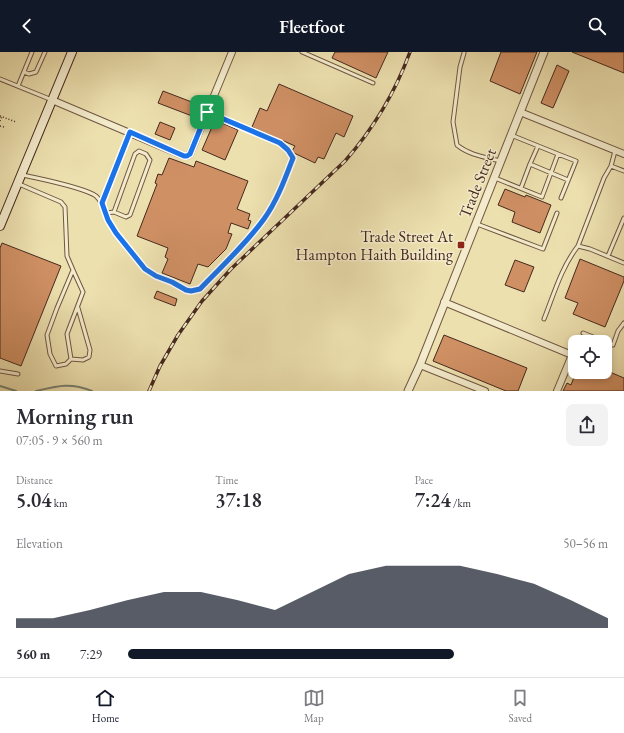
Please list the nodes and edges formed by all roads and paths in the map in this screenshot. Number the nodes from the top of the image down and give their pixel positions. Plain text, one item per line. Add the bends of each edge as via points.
1 (32, 52) edge
2 (45, 52) edge
3 (72, 52) edge
4 (232, 52) edge
5 (302, 52) edge
6 (544, 52) edge
7 (464, 53) dead end
8 (24, 72) junction
9 (0, 78) edge
10 (373, 83) dead end
11 (18, 86) junction
12 (52, 100) junction
13 (207, 112) junction
14 (520, 112) junction
15 (1, 116) edge
16 (0, 120) edge
17 (16, 122) dead end
18 (0, 126) edge
19 (4, 128) dead end
20 (130, 132) junction
21 (511, 135) junction
22 (538, 146) junction
23 (615, 150) junction
24 (558, 154) junction
25 (624, 154) edge
26 (500, 161) junction
27 (530, 164) junction
28 (611, 166) junction
29 (624, 171) edge
30 (551, 173) junction
31 (21, 174) junction
32 (494, 177) junction
33 (568, 180) junction
34 (17, 183) junction
35 (521, 188) junction
36 (561, 198) dead end
37 (102, 203) junction
38 (114, 212) junction
39 (106, 213) junction
40 (557, 213) dead end
41 (624, 218) edge
42 (475, 223) junction
43 (0, 226) edge
44 (578, 246) junction
45 (608, 256) junction
46 (624, 263) edge
47 (73, 270) junction
48 (444, 302) junction
49 (78, 308) junction
50 (544, 319) dead end
51 (624, 323) edge
52 (583, 334) dead end
53 (71, 359) junction
54 (420, 365) junction
55 (0, 371) edge
56 (18, 374) dead end
57 (408, 391) edge
58 (485, 391) edge
59 (557, 391) edge

1 - 8 lane
2 - 8 lane via 36,72
3 - 12 main road
4 - 13 street
5 - 10 lane
6 - 14 street, Trade Street
7 - 26 lane via 453,122 457,145 470,153
8 - 11 lane
9 - 11 lane
11 - 12 lane
12 - 20 street
12 - 31 main road
13 - 20 street via 187,156
13 - 39 lane via 280,143 293,158 265,218 200,289 186,290 145,269 116,233
14 - 21 street, Trade Street
14 - 23 street
15 - 16 path
15 - 17 path
18 - 19 path
20 - 37 lane
21 - 22 lane
21 - 26 street, Trade Street
22 - 24 lane
22 - 27 lane
23 - 25 street
23 - 28 lane
24 - 30 lane
24 - 33 lane via 576,161
26 - 32 street, Trade Street
27 - 30 lane
27 - 35 lane
28 - 29 lane
28 - 44 lane
30 - 33 lane
30 - 35 lane via 542,196
31 - 34 main road
31 - 37 lane via 89,192
32 - 35 lane
32 - 42 street, Trade Street
33 - 36 lane
34 - 43 main road
34 - 47 lane via 65,207 66,256
37 - 39 lane
38 - 38 lane via 126,217 130,215 150,160 146,154 139,151 135,154
38 - 39 lane
40 - 42 lane via 543,249
41 - 45 lane
42 - 48 street, Trade Street
44 - 45 lane
44 - 50 lane via 558,280
45 - 46 lane
47 - 49 lane via 83,292
47 - 53 lane via 47,335 50,354 56,366 66,364
48 - 54 street, Trade Street
48 - 59 street via 572,355
49 - 53 lane via 67,334
49 - 53 lane via 90,350 88,357 83,360
51 - 52 lane via 613,345
54 - 57 street, Trade Street
54 - 58 street
55 - 56 lane

